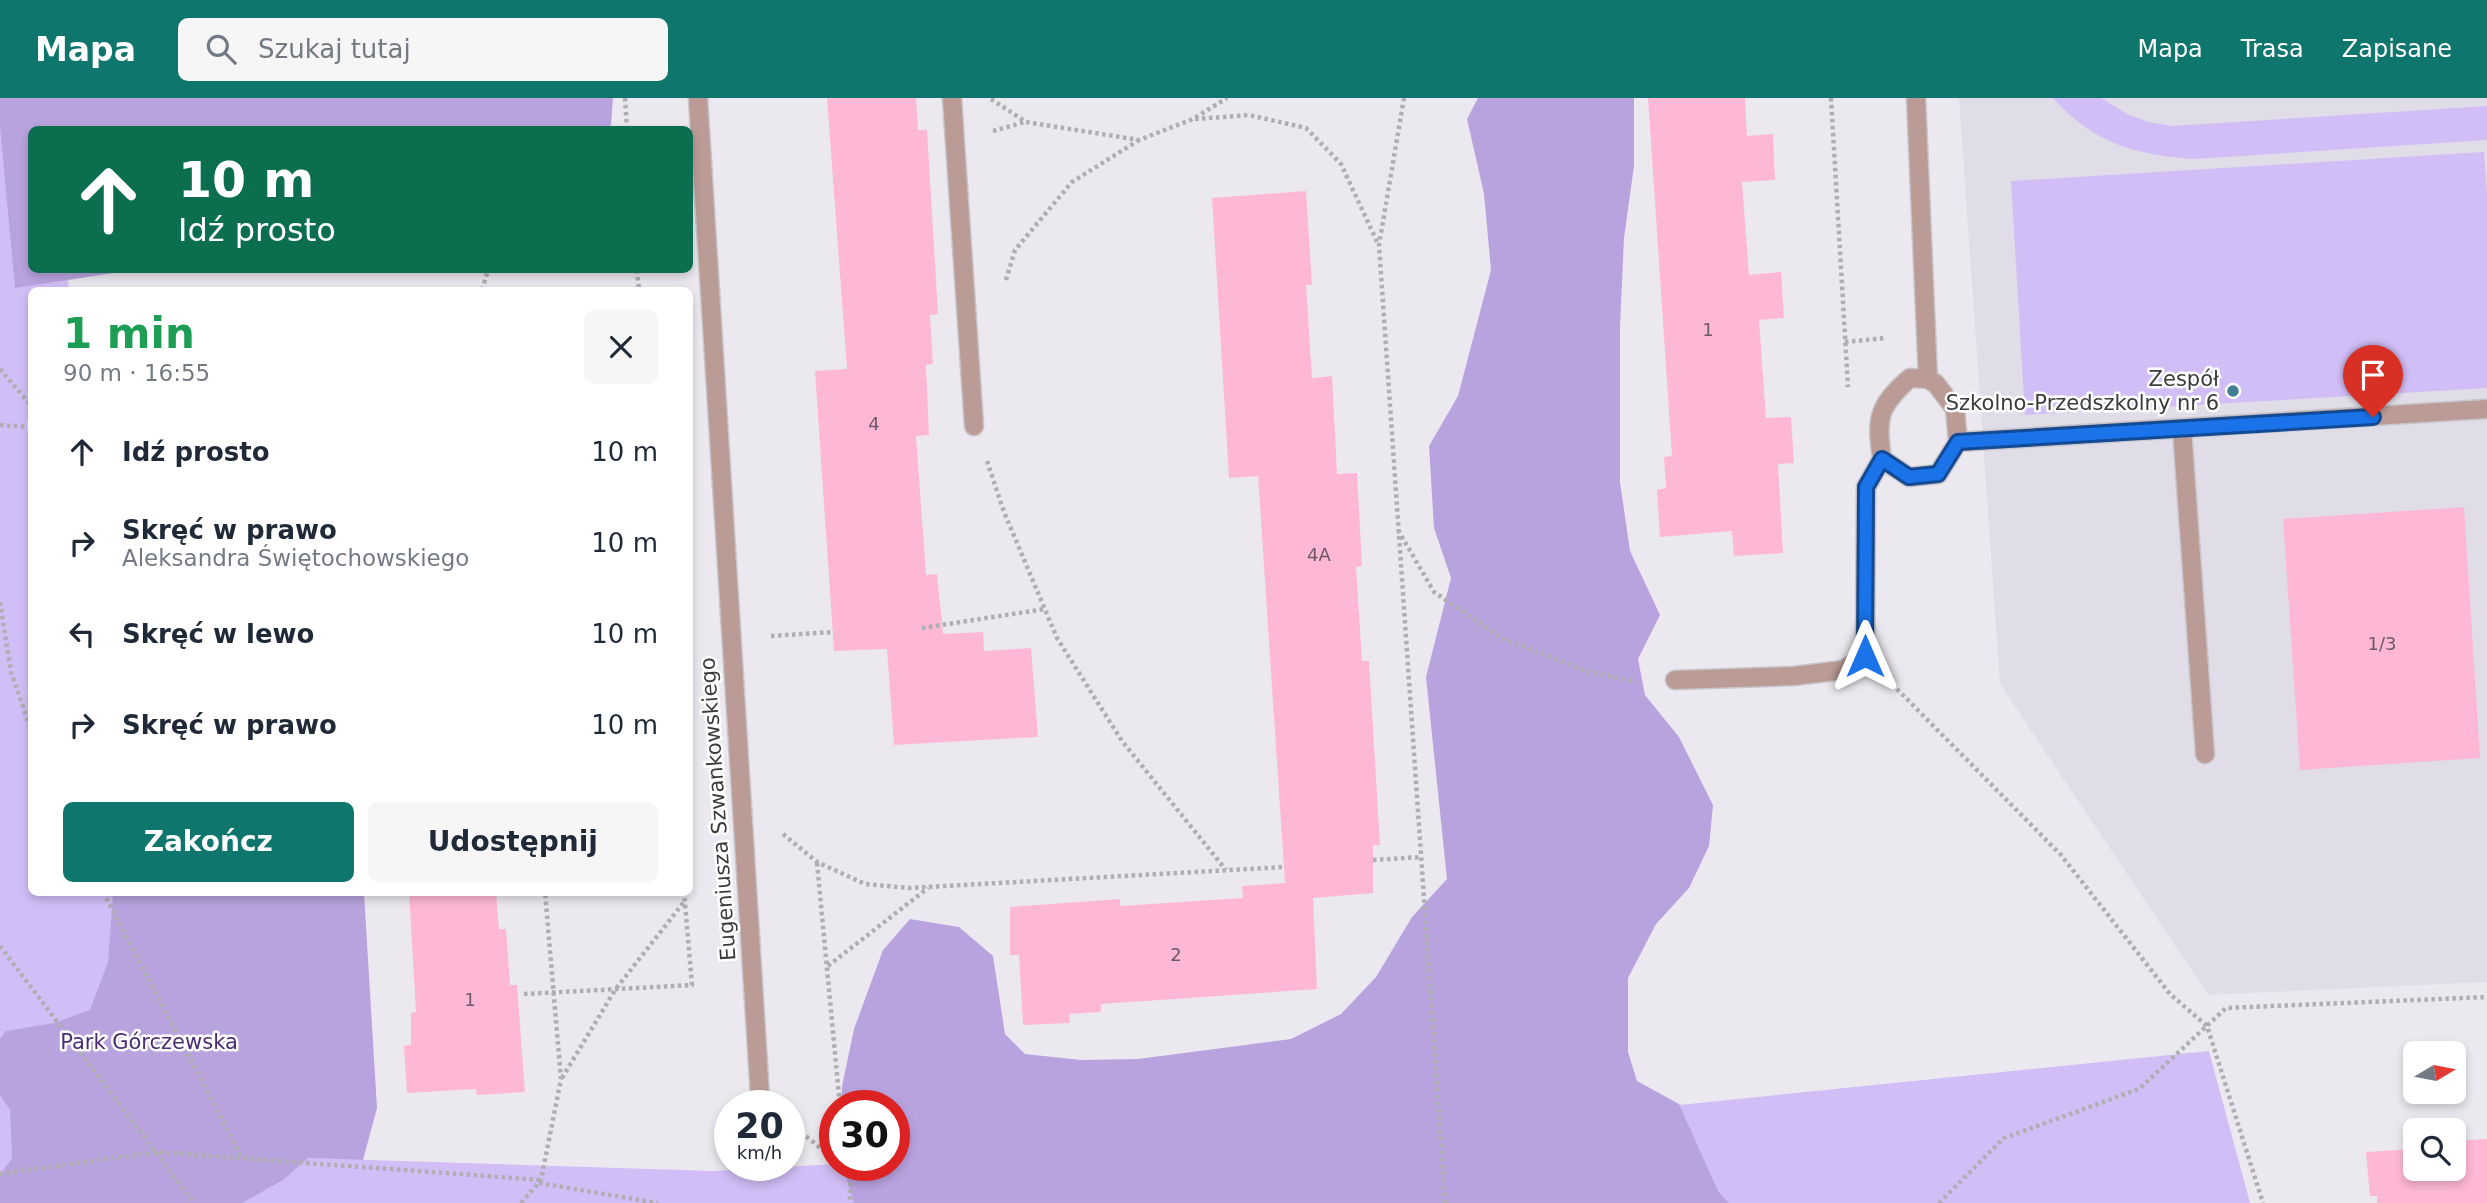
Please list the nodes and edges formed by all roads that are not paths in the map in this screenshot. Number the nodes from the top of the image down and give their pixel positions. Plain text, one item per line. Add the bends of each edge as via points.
1 (698, 98) edge
2 (951, 98) edge
3 (1916, 98) edge
4 (1932, 381) junction
5 (2487, 409) edge
6 (974, 426) road end
7 (2182, 429) junction
8 (1958, 442) junction
9 (1882, 459) junction
10 (1675, 680) road end
11 (2205, 754) dead end
12 (760, 1090) edge

1 - 12 street, Eugeniusza Szwankowskiego
2 - 6 street
3 - 4 street
4 - 8 street via 1955,409
4 - 9 street via 1910,378 1889,397 1877,427
5 - 7 street
7 - 8 street
7 - 11 street
8 - 9 street via 1938,474 1909,477
9 - 10 street via 1866,487 1865,656 1843,670

